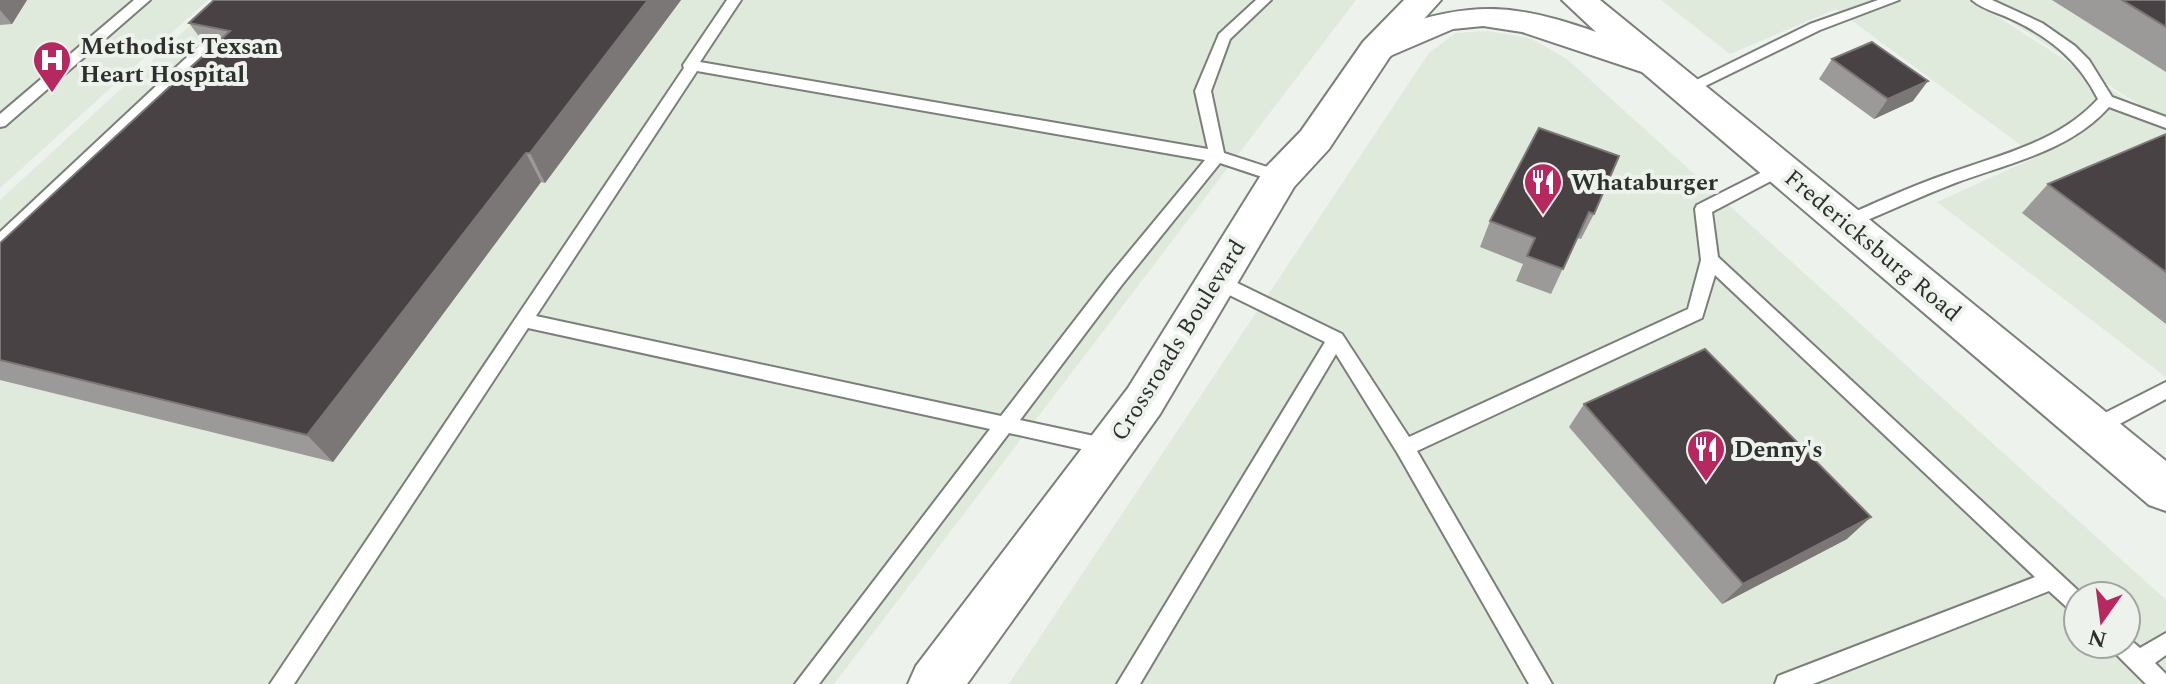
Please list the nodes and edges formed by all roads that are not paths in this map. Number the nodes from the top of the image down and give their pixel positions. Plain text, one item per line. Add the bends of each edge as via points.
1 (143, 0) edge
2 (256, 0) edge
3 (734, 0) edge
4 (1264, 0) edge
5 (1424, 0) edge
6 (1579, 0) edge
7 (1892, 0) edge
8 (1979, 0) edge
9 (1376, 50) junction
10 (694, 65) junction
11 (1674, 79) junction
12 (2106, 100) junction
13 (0, 122) edge
14 (2166, 123) edge
15 (1217, 156) junction
16 (1782, 168) junction
17 (1280, 177) junction
18 (1847, 222) junction
19 (0, 242) edge
20 (1710, 260) junction
21 (1217, 281) junction
22 (524, 320) junction
23 (1336, 339) junction
24 (2166, 390) edge
25 (1006, 423) junction
26 (2093, 429) junction
27 (1110, 448) junction
28 (1405, 448) junction
29 (2166, 490) edge
30 (2052, 580) junction
31 (2062, 589) edge
32 (2166, 643) edge
33 (2139, 661) joint
34 (281, 684) edge
35 (806, 684) edge
36 (935, 684) edge
37 (1128, 684) edge
38 (1541, 684) edge
39 (1786, 684) edge
40 (2161, 684) edge

1 - 13 lane
2 - 19 lane
3 - 10 lane
4 - 15 lane via 1224,37 1203,91
5 - 9 main road, Crossroads Boulevard
6 - 11 main road, Fredericksburg Road
7 - 11 lane
8 - 12 lane via 2054,36 2083,58
9 - 11 main road via 1458,16 1476,14 1527,24
9 - 17 main road, Crossroads Boulevard via 1315,140
10 - 15 lane
10 - 22 lane
11 - 16 main road, Fredericksburg Road
12 - 14 lane
12 - 18 lane via 2096,115 2044,144
15 - 17 lane
15 - 25 lane
16 - 18 main road, Fredericksburg Road
16 - 20 lane via 1703,209
17 - 21 main road, Crossroads Boulevard
18 - 26 main road, Fredericksburg Road
20 - 28 lane via 1696,313
20 - 30 lane
21 - 23 lane
21 - 27 main road, Crossroads Boulevard
22 - 25 lane
22 - 34 lane
23 - 28 lane
23 - 37 lane
24 - 26 lane
25 - 27 lane
25 - 35 lane
26 - 29 main road, Fredericksburg Road
27 - 36 main road, Crossroads Boulevard
28 - 38 lane
30 - 31 lane
30 - 39 lane
32 - 33 lane
33 - 40 lane

